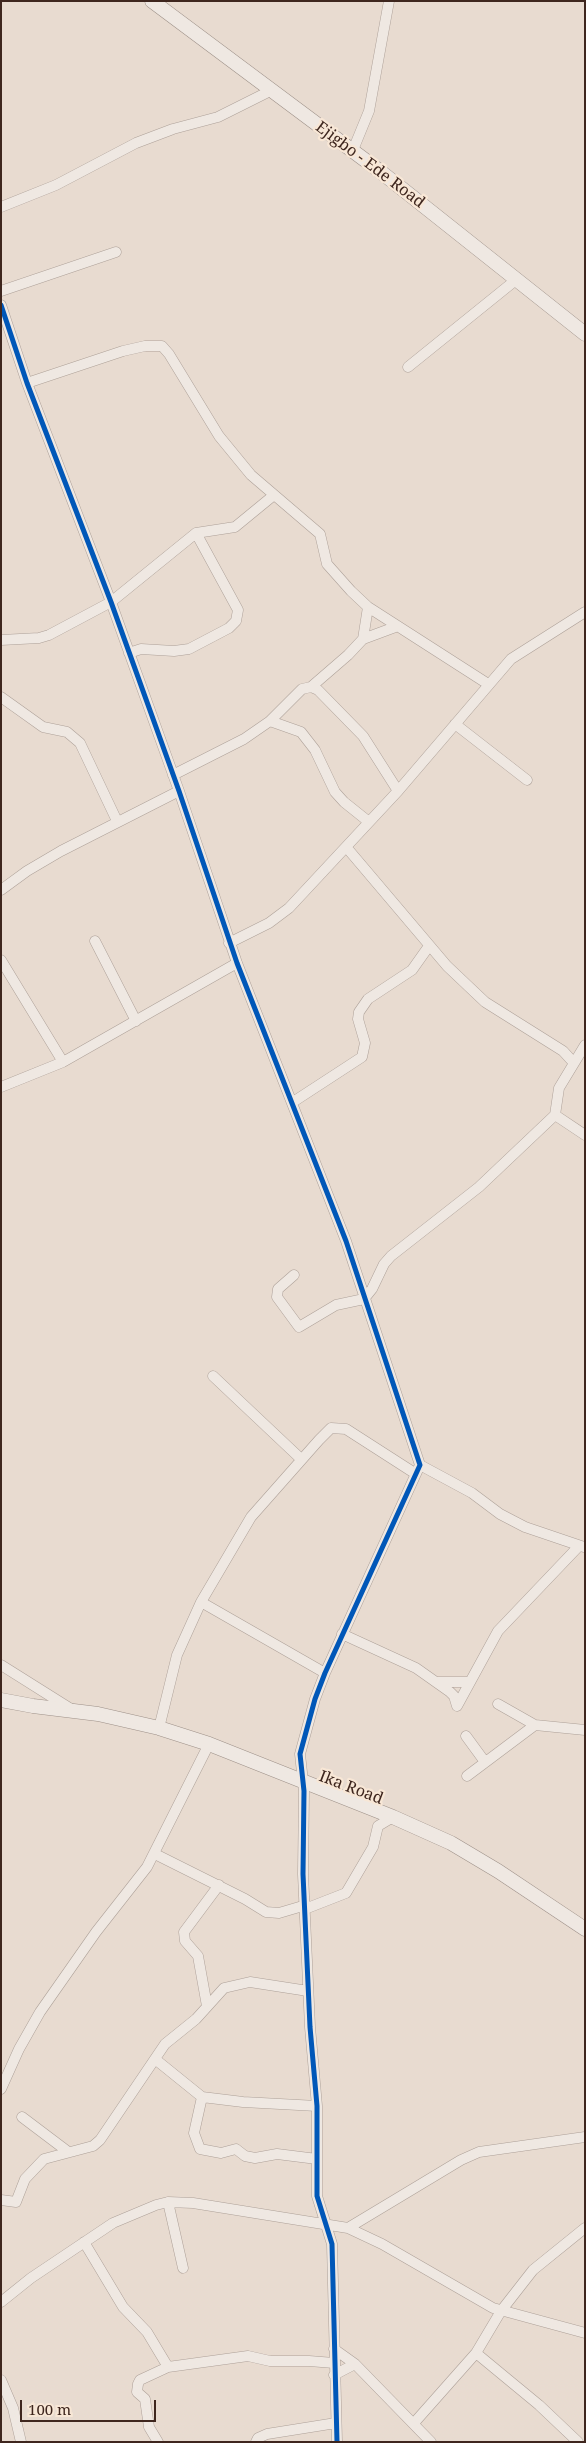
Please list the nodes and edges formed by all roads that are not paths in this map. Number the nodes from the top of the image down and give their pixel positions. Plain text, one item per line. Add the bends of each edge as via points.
1 (152, 1) edge
2 (389, 1) edge
3 (272, 90) junction
4 (353, 150) junction
5 (1, 207) edge
6 (116, 252) dead end
7 (517, 279) junction
8 (1, 291) edge
9 (1, 305) edge
10 (8, 323) junction
11 (1, 331) edge
12 (585, 334) edge
13 (408, 367) dead end
14 (26, 384) junction
15 (274, 495) junction
16 (196, 533) junction
17 (111, 602) junction
18 (368, 607) junction
19 (585, 612) edge
20 (398, 626) junction
21 (363, 639) junction
22 (1, 640) edge
23 (129, 653) junction
24 (488, 684) junction
25 (311, 687) junction
26 (1, 696) edge
27 (270, 720) junction
28 (455, 724) junction
29 (172, 775) junction
30 (527, 780) dead end
31 (179, 790) junction
32 (398, 791) junction
33 (117, 821) junction
34 (370, 822) junction
35 (347, 848) junction
36 (1, 890) edge
37 (95, 942) dead end
38 (229, 943) junction
39 (429, 946) junction
40 (1, 960) edge
41 (237, 963) junction
42 (136, 1021) junction
43 (585, 1045) edge
44 (63, 1062) junction
45 (574, 1063) junction
46 (1, 1087) edge
47 (293, 1102) junction
48 (556, 1115) junction
49 (585, 1135) edge
50 (294, 1275) dead end
51 (364, 1299) junction
52 (213, 1376) dead end
53 (301, 1459) junction
54 (418, 1470) junction
55 (582, 1547) edge
56 (201, 1602) junction
57 (342, 1634) junction
58 (1, 1665) edge
59 (325, 1672) junction
60 (436, 1682) junction
61 (470, 1682) junction
62 (1, 1700) edge
63 (498, 1704) dead end
64 (76, 1712) junction
65 (535, 1725) junction
66 (159, 1728) junction
67 (585, 1730) edge
68 (466, 1736) dead end
69 (209, 1744) junction
70 (485, 1762) junction
71 (467, 1776) dead end
72 (302, 1782) junction
73 (393, 1817) junction
74 (155, 1854) junction
75 (219, 1886) junction
76 (306, 1907) junction
77 (585, 1929) edge
78 (308, 1991) junction
79 (207, 2006) junction
80 (155, 2059) junction
81 (1, 2089) edge
82 (202, 2097) junction
83 (317, 2106) junction
84 (22, 2117) dead end
85 (585, 2137) edge
86 (68, 2152) junction
87 (316, 2158) junction
88 (1, 2200) edge
89 (168, 2202) junction
90 (326, 2225) junction
91 (348, 2228) junction
92 (585, 2228) edge
93 (84, 2242) junction
94 (183, 2268) dead end
95 (1, 2302) edge
96 (501, 2312) junction
97 (585, 2333) edge
98 (334, 2349) junction
99 (476, 2353) junction
100 (334, 2363) junction
101 (355, 2364) junction
102 (168, 2367) junction
103 (334, 2375) junction
104 (1, 2380) edge
105 (336, 2423) junction
106 (414, 2424) junction
107 (20, 2442) edge
108 (158, 2442) edge
109 (256, 2442) edge
110 (338, 2442) edge
111 (432, 2442) edge
112 (578, 2442) edge

1 - 3 street, Ejigbo - Ede Road
2 - 4 street via 369,111
3 - 4 street, Ejigbo - Ede Road
3 - 5 street via 218,117 136,143 56,185
4 - 7 street, Ejigbo - Ede Road
6 - 8 street
7 - 12 street, Ejigbo - Ede Road
7 - 13 street
9 - 10 street
10 - 11 street
10 - 14 street
14 - 15 street via 123,351 162,346 219,436 251,475
14 - 17 street
15 - 16 street via 241,524
15 - 18 street via 320,534 327,564
16 - 17 street
16 - 23 street via 238,610 236,621 189,649 149,649
17 - 22 street via 49,635
17 - 23 street
18 - 20 street
18 - 21 street
19 - 24 street via 511,659
20 - 21 street
20 - 24 street
21 - 25 street
23 - 29 street
24 - 28 street
25 - 27 street via 302,689
25 - 32 street via 318,690 363,736
26 - 33 street via 43,727 67,732 80,743
27 - 29 street via 244,739
27 - 34 street via 301,732 315,750 335,792
28 - 30 street
28 - 32 street
29 - 31 street
31 - 33 street
31 - 38 street
32 - 34 street
33 - 36 street via 43,861
34 - 35 street
35 - 38 street via 284,912
35 - 39 street
37 - 42 street
38 - 41 street
39 - 45 street via 484,1002 563,1051
39 - 47 street via 412,970 368,999 359,1012 364,1043 362,1057
40 - 44 street
41 - 42 street
41 - 47 street
42 - 44 street
43 - 45 street
44 - 46 street
45 - 48 street via 559,1088
47 - 51 street via 346,1241
48 - 49 street
48 - 51 street via 485,1181 391,1256
50 - 51 street via 278,1289 277,1297 299,1327 336,1306
51 - 54 street
52 - 53 street
53 - 54 street via 331,1428 338,1427
53 - 56 street via 252,1517
54 - 55 street via 472,1493 500,1514 525,1527
54 - 57 street
55 - 61 street via 498,1631
56 - 59 street
56 - 66 street via 177,1656
57 - 59 street
57 - 60 street via 416,1668
58 - 64 street
59 - 72 street via 314,1699 300,1754
60 - 61 street
60 - 61 street via 454,1696 457,1706
62 - 64 street, Ika Road
63 - 65 street
64 - 66 street, Ika Road
65 - 67 street
65 - 70 street
66 - 69 street, Ika Road
68 - 70 street
69 - 72 street, Ika Road
69 - 74 street
70 - 71 street
72 - 73 street, Ika Road
72 - 76 street
73 - 76 street via 378,1826 373,1847 346,1893
73 - 77 street, Ika Road via 466,1852
74 - 75 street
74 - 81 street via 40,2012
75 - 76 street via 272,1914
75 - 79 street via 184,1932 185,1941 198,1956
76 - 78 street
78 - 79 street via 265,1983 236,1984 224,1988
78 - 83 street
79 - 80 street via 190,2026 165,2044
80 - 82 street
80 - 86 street via 100,2140 93,2146
82 - 83 street
82 - 87 street via 194,2133 200,2149 221,2153 236,2149 255,2158 277,2154
83 - 87 street
84 - 86 street
85 - 91 street via 479,2152
86 - 88 street via 44,2159 35,2167 25,2179 16,2202
87 - 90 street via 317,2196
89 - 90 street via 193,2202
89 - 93 street via 113,2223
89 - 94 street
90 - 91 street
90 - 98 street via 332,2244
91 - 96 street
92 - 96 street via 533,2270
93 - 95 street
93 - 102 street via 123,2306 147,2332
96 - 97 street
96 - 99 street
98 - 100 street
98 - 101 street
99 - 106 street
99 - 112 street
100 - 102 street via 270,2361 248,2356
100 - 103 street
101 - 103 street
101 - 106 street
102 - 108 street via 138,2384 137,2392 145,2399 149,2427
103 - 105 street
104 - 107 street via 13,2408
105 - 109 street via 266,2434
105 - 110 street
106 - 111 street

